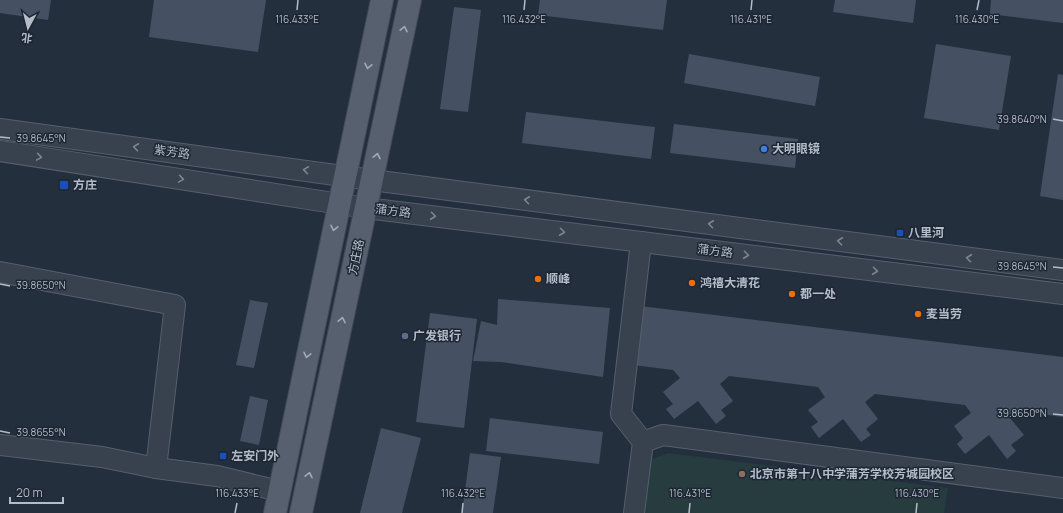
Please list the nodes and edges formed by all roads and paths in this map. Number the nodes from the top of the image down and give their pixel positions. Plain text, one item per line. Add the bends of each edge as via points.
1 (382, 0) edge
2 (410, 0) edge
3 (0, 129) edge
4 (0, 151) edge
5 (345, 176) junction
6 (372, 180) junction
7 (339, 204) junction
8 (366, 208) junction
9 (641, 242) junction
10 (1063, 270) edge
11 (0, 272) edge
12 (1063, 294) edge
13 (643, 442) junction
14 (0, 445) edge
15 (156, 468) junction
16 (1063, 488) edge
17 (279, 491) junction
18 (275, 513) edge
19 (301, 513) edge
20 (634, 513) edge

1 -> 5 main road
6 -> 2 main road, 方庄路
5 -> 3 street, 紫芳路
4 -> 7 street, 紫芳路
5 - 6 street, 紫芳路
5 - 7 main road
6 - 8 main road, 方庄路
10 -> 6 street
7 - 8 street, 紫芳路
7 -> 17 main road
8 -> 9 street, 蒲方路
19 -> 8 main road, 方庄路
9 -> 12 street, 蒲方路
9 - 13 street via 621,414
11 - 15 street via 175,305
13 - 16 street via 663,435
13 - 20 street
14 - 15 street via 102,457
15 - 17 street via 217,476
17 - 18 main road

